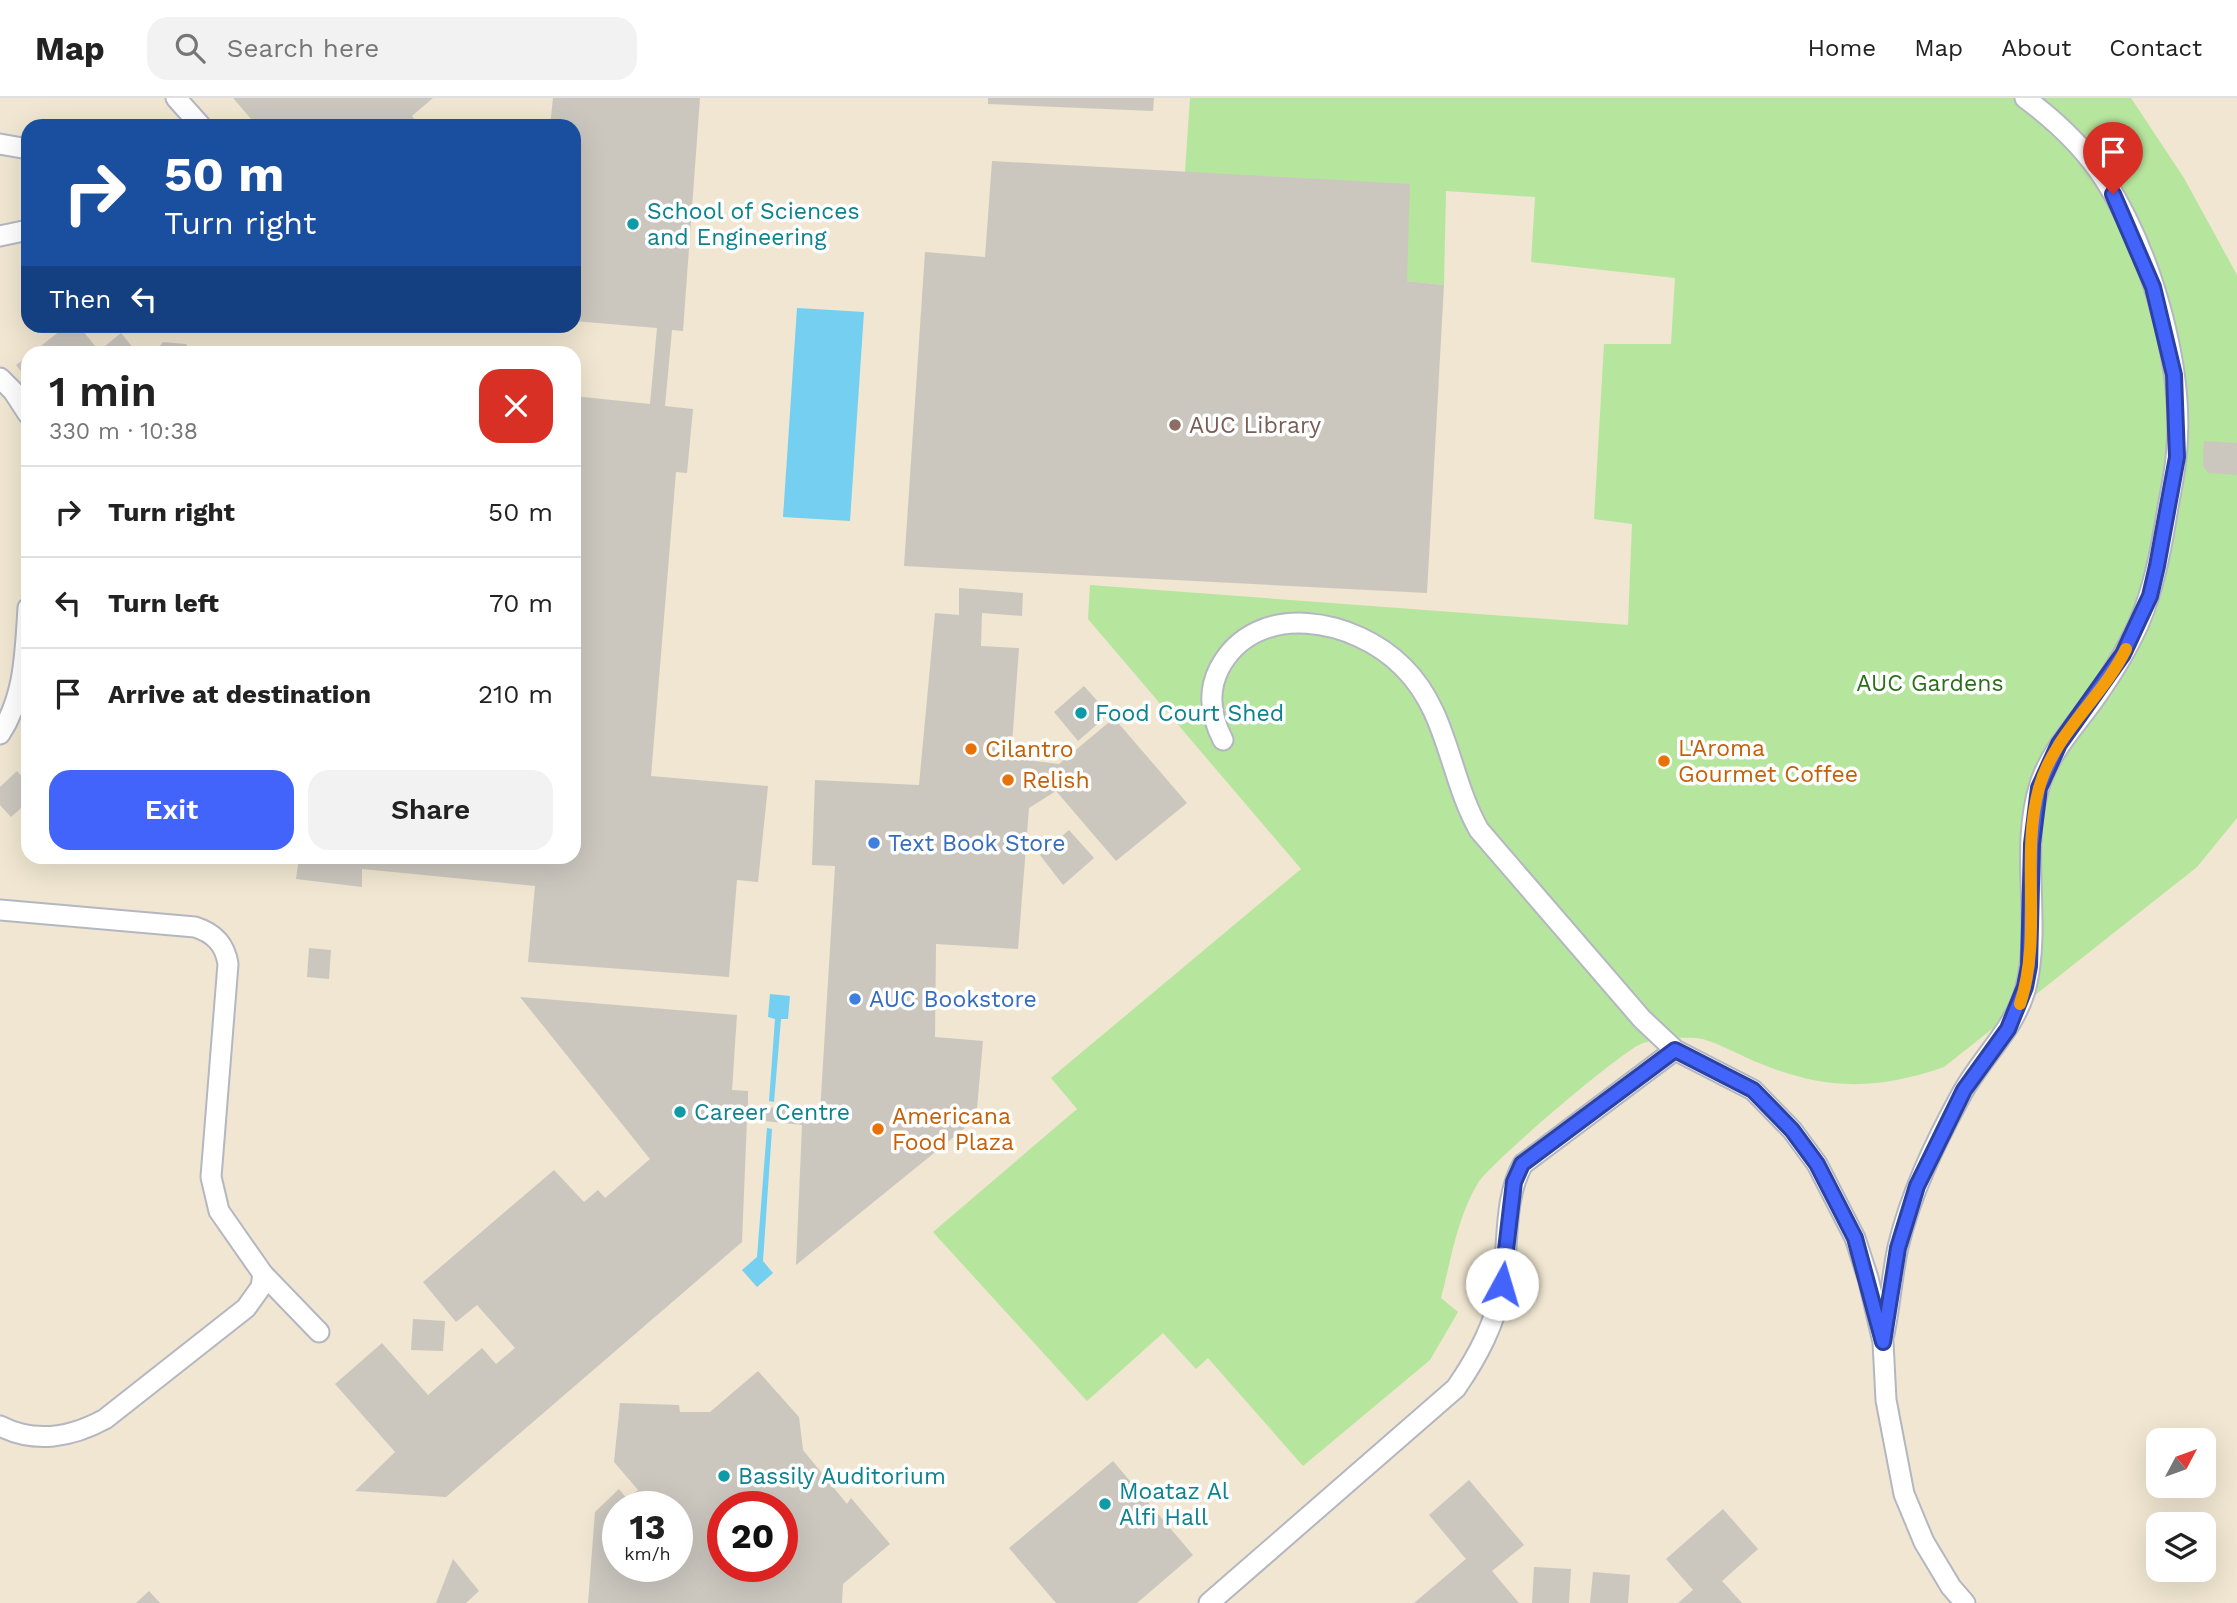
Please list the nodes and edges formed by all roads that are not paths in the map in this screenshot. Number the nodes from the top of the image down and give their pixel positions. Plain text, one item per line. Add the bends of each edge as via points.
1 (176, 98) edge
2 (2025, 98) edge
3 (195, 119) edge
4 (0, 144) edge
5 (21, 148) edge
6 (21, 232) edge
7 (0, 236) edge
8 (0, 378) edge
9 (21, 403) edge
10 (21, 676) edge
11 (0, 734) edge
12 (1223, 740) dead end
13 (0, 910) edge
14 (1675, 1050) junction
15 (263, 1274) junction
16 (319, 1332) dead end
17 (1883, 1342) junction
18 (0, 1426) edge
19 (1209, 1603) edge
20 (1965, 1603) edge

1 - 3 lane
2 - 17 lane via 2082,149 2122,210 2165,330 2174,375 2177,457 2157,566 2138,625 2106,683 2059,744 2039,788 2025,987 2008,1029 1964,1090 1917,1186 1898,1248
4 - 5 lane
6 - 7 lane
8 - 9 lane
10 - 11 lane via 19,695
12 - 14 lane via 1212,712 1214,678 1236,646 1252,634 1280,624 1318,625 1346,630 1386,652 1417,682 1428,700 1466,807 1479,830 1628,1004
13 - 15 lane via 195,927 221,943 228,964 212,1185 219,1211
14 - 17 lane via 1753,1090 1817,1164 1855,1238
14 - 19 lane via 1522,1164 1514,1182 1496,1312 1456,1388
15 - 16 lane
15 - 18 lane via 261,1287 246,1308 105,1419 60,1436 35,1437
17 - 20 lane via 1886,1400 1904,1494 1924,1542

